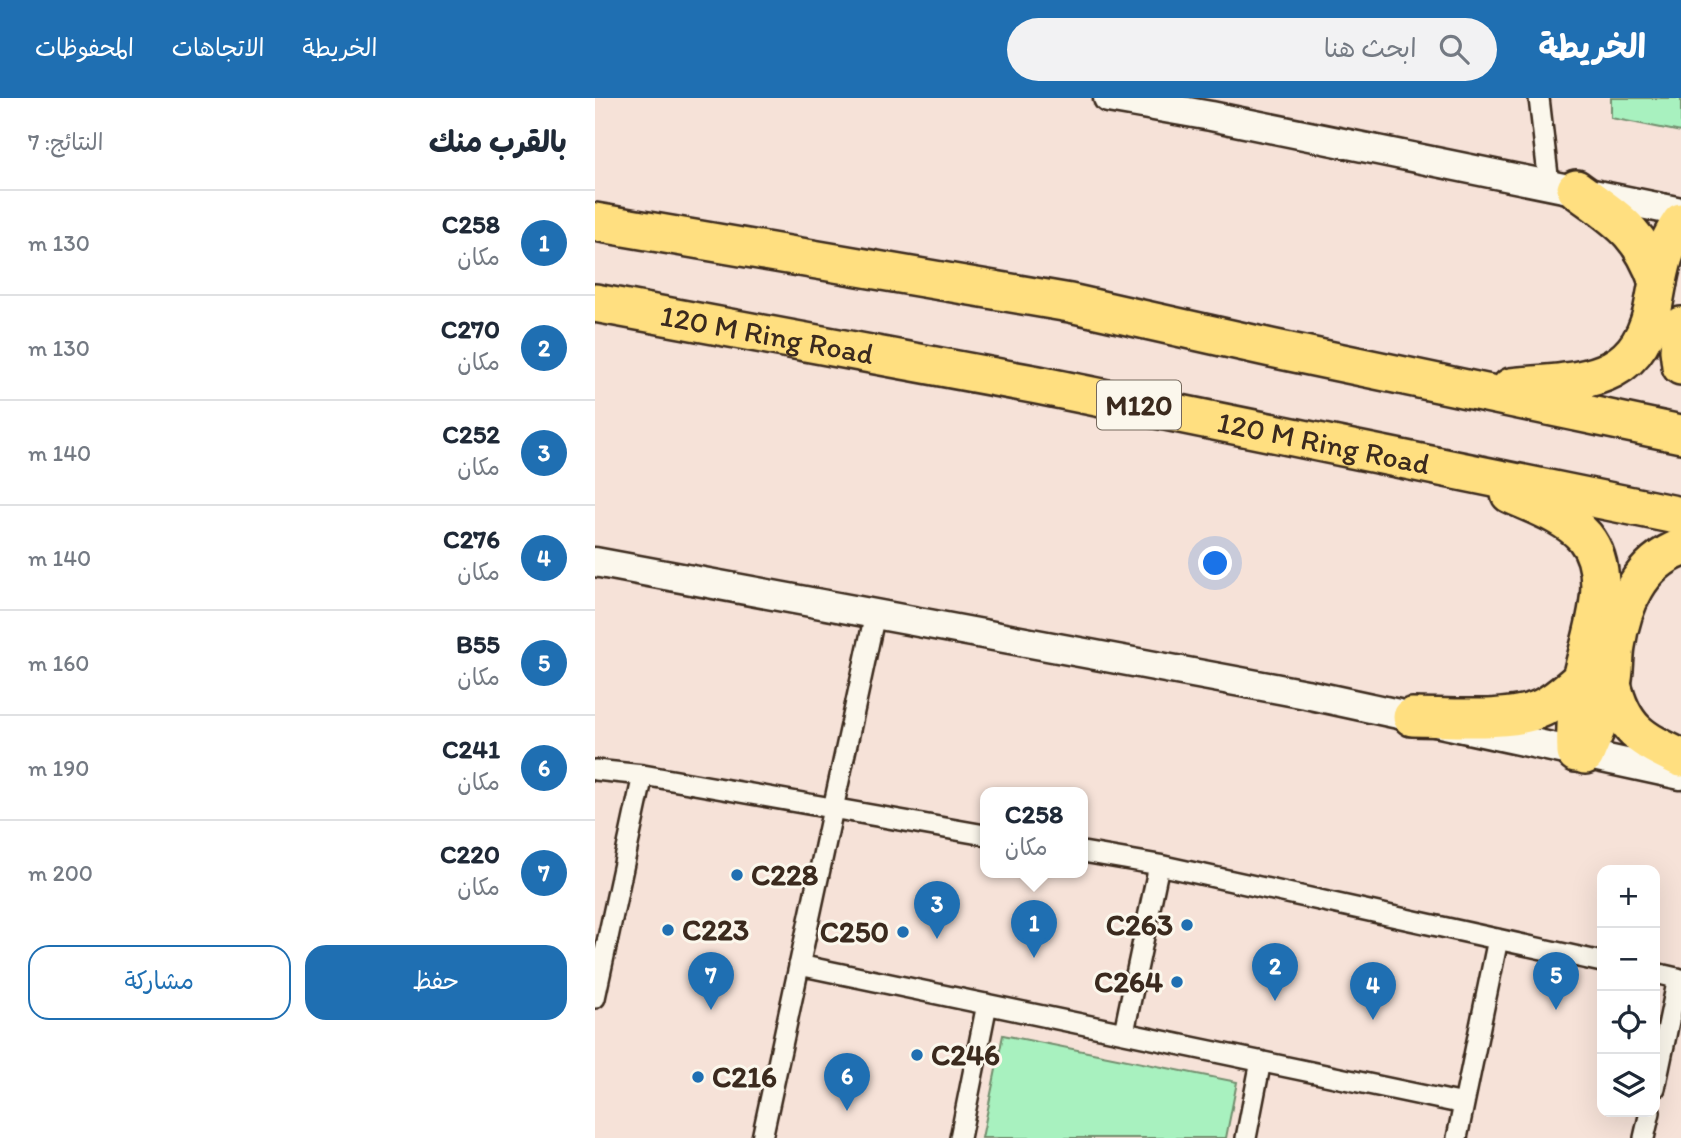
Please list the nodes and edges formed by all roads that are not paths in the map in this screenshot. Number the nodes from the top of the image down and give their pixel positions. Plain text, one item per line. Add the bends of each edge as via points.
1 (1108, 98) edge
2 (1539, 98) edge
3 (1562, 187) junction
4 (1681, 212) edge
5 (595, 222) edge
6 (1681, 222) edge
7 (1658, 282) junction
8 (595, 303) edge
9 (1681, 326) edge
10 (1681, 366) edge
11 (1474, 390) junction
12 (1681, 434) edge
13 (1452, 468) junction
14 (1681, 516) edge
15 (1681, 548) edge
16 (595, 562) edge
17 (875, 614) junction
18 (1597, 681) junction
19 (1412, 717) junction
20 (1580, 754) junction
21 (1681, 758) edge
22 (595, 770) edge
23 (643, 775) junction
24 (1681, 775) edge
25 (833, 808) junction
26 (980, 834) edge
27 (1088, 853) edge
28 (1159, 865) junction
29 (1498, 939) junction
30 (1597, 961) edge
31 (799, 965) junction
32 (1660, 974) edge
33 (1679, 979) edge
34 (595, 998) edge
35 (987, 1004) junction
36 (1124, 1032) junction
37 (1261, 1061) junction
38 (1660, 1065) edge
39 (1464, 1104) junction
40 (1649, 1117) edge
41 (762, 1138) edge
42 (960, 1138) edge
43 (1245, 1138) edge
44 (1457, 1138) edge
45 (1644, 1138) edge

1 - 3 street
2 - 3 street
3 - 4 street
3 - 7 highway via 1625,226 1650,260
5 - 11 highway via 1070,303
6 - 7 highway via 1668,243
7 - 11 highway via 1650,322 1637,348 1619,367 1588,378
8 - 13 highway, 120 M Ring Road / M120
9 - 10 highway
11 - 12 highway
13 - 14 highway, 120 M Ring Road / M120
13 - 18 highway via 1569,524 1584,536 1598,568
15 - 18 highway via 1666,554 1642,576
16 - 17 street
17 - 19 street
17 - 25 street
18 - 19 highway via 1525,714
18 - 20 highway
18 - 21 highway via 1635,732
19 - 20 street
20 - 24 street
22 - 23 street
23 - 25 street
23 - 34 street
25 - 26 street
25 - 31 street
27 - 28 street
28 - 29 street
28 - 36 street
29 - 30 street
29 - 39 street
31 - 35 street
31 - 41 street
32 - 33 street
33 - 38 street
35 - 36 street
35 - 42 street
36 - 37 street
37 - 39 street
37 - 43 street
39 - 44 street
40 - 45 street

